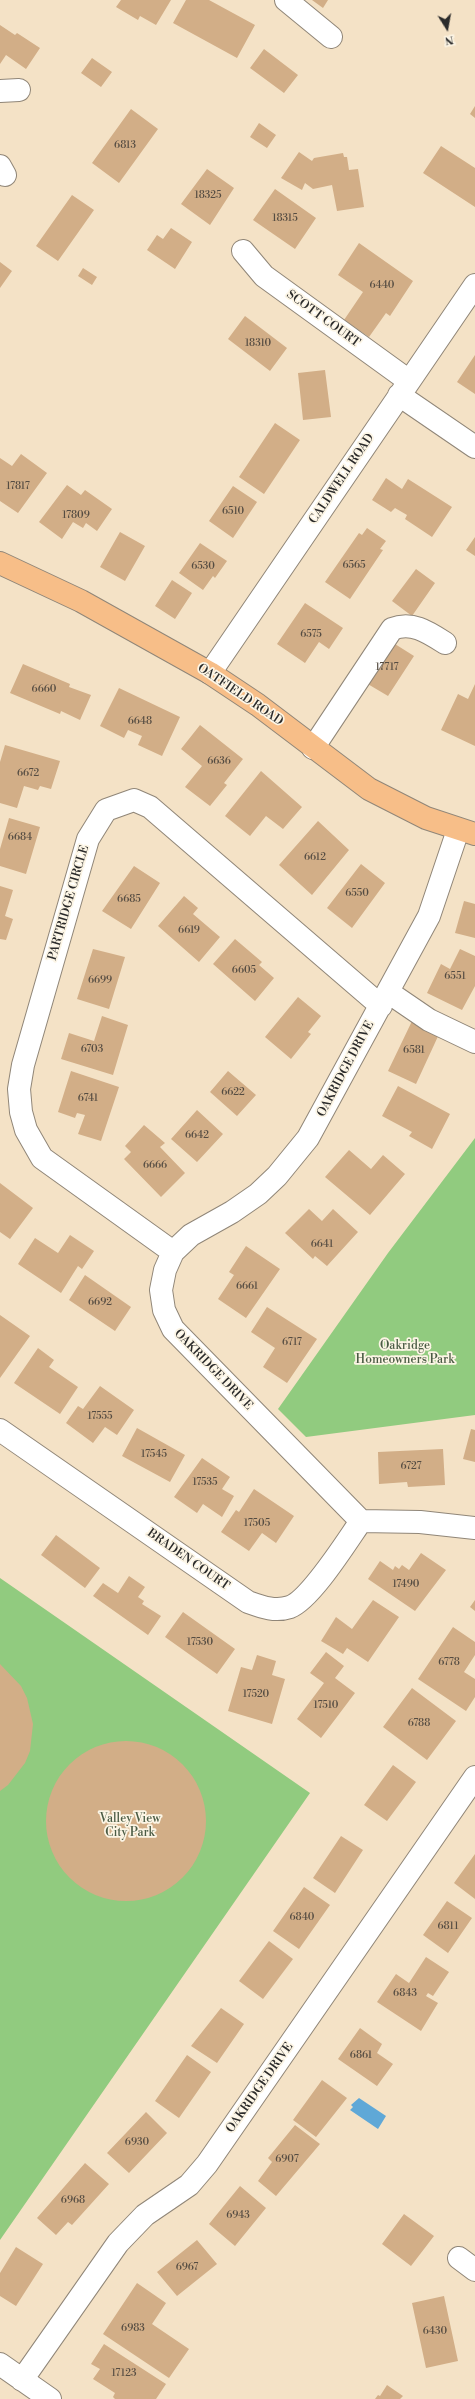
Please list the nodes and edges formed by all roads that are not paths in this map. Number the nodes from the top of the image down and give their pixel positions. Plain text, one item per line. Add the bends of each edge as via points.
1 (286, 0) edge
2 (331, 37) dead end
3 (243, 251) dead end
4 (475, 285) edge
5 (404, 388) junction
6 (475, 447) edge
7 (0, 562) edge
8 (445, 643) dead end
9 (210, 673) junction
10 (312, 748) junction
11 (466, 832) edge
12 (384, 999) junction
13 (475, 1042) edge
14 (173, 1252) junction
15 (0, 1430) edge
16 (362, 1521) junction
17 (475, 1528) edge
18 (475, 1777) edge
19 (0, 2364) edge
20 (22, 2380) junction
21 (50, 2399) edge

1 - 2 street
3 - 5 street, SCOTT COURT via 264,276
4 - 5 street, CALDWELL ROAD
5 - 6 street, SCOTT COURT
5 - 9 street, CALDWELL ROAD
7 - 9 main road, OATFIELD ROAD via 88,605
8 - 10 street via 429,632 403,624 392,629
9 - 10 main road, OATFIELD ROAD via 258,705
10 - 11 main road, OATFIELD ROAD via 374,792 408,811
11 - 12 street, OAKRIDGE DRIVE via 429,916
12 - 13 street, PARTRIDGE CIRCLE
12 - 14 street, OAKRIDGE DRIVE via 308,1138 292,1160 258,1194 190,1235
12 - 14 street, PARTRIDGE CIRCLE via 150,807 134,800 106,810 88,839 25,1058 20,1089 21,1112 26,1130 42,1158
14 - 16 street, OAKRIDGE DRIVE via 165,1270 161,1290 164,1310 172,1329
15 - 16 street, BRADEN COURT via 248,1602 268,1609 290,1606 309,1593
16 - 17 street via 420,1522
18 - 20 street, OAKRIDGE DRIVE via 207,2164 190,2185 145,2215 118,2243
19 - 20 street
20 - 21 street

